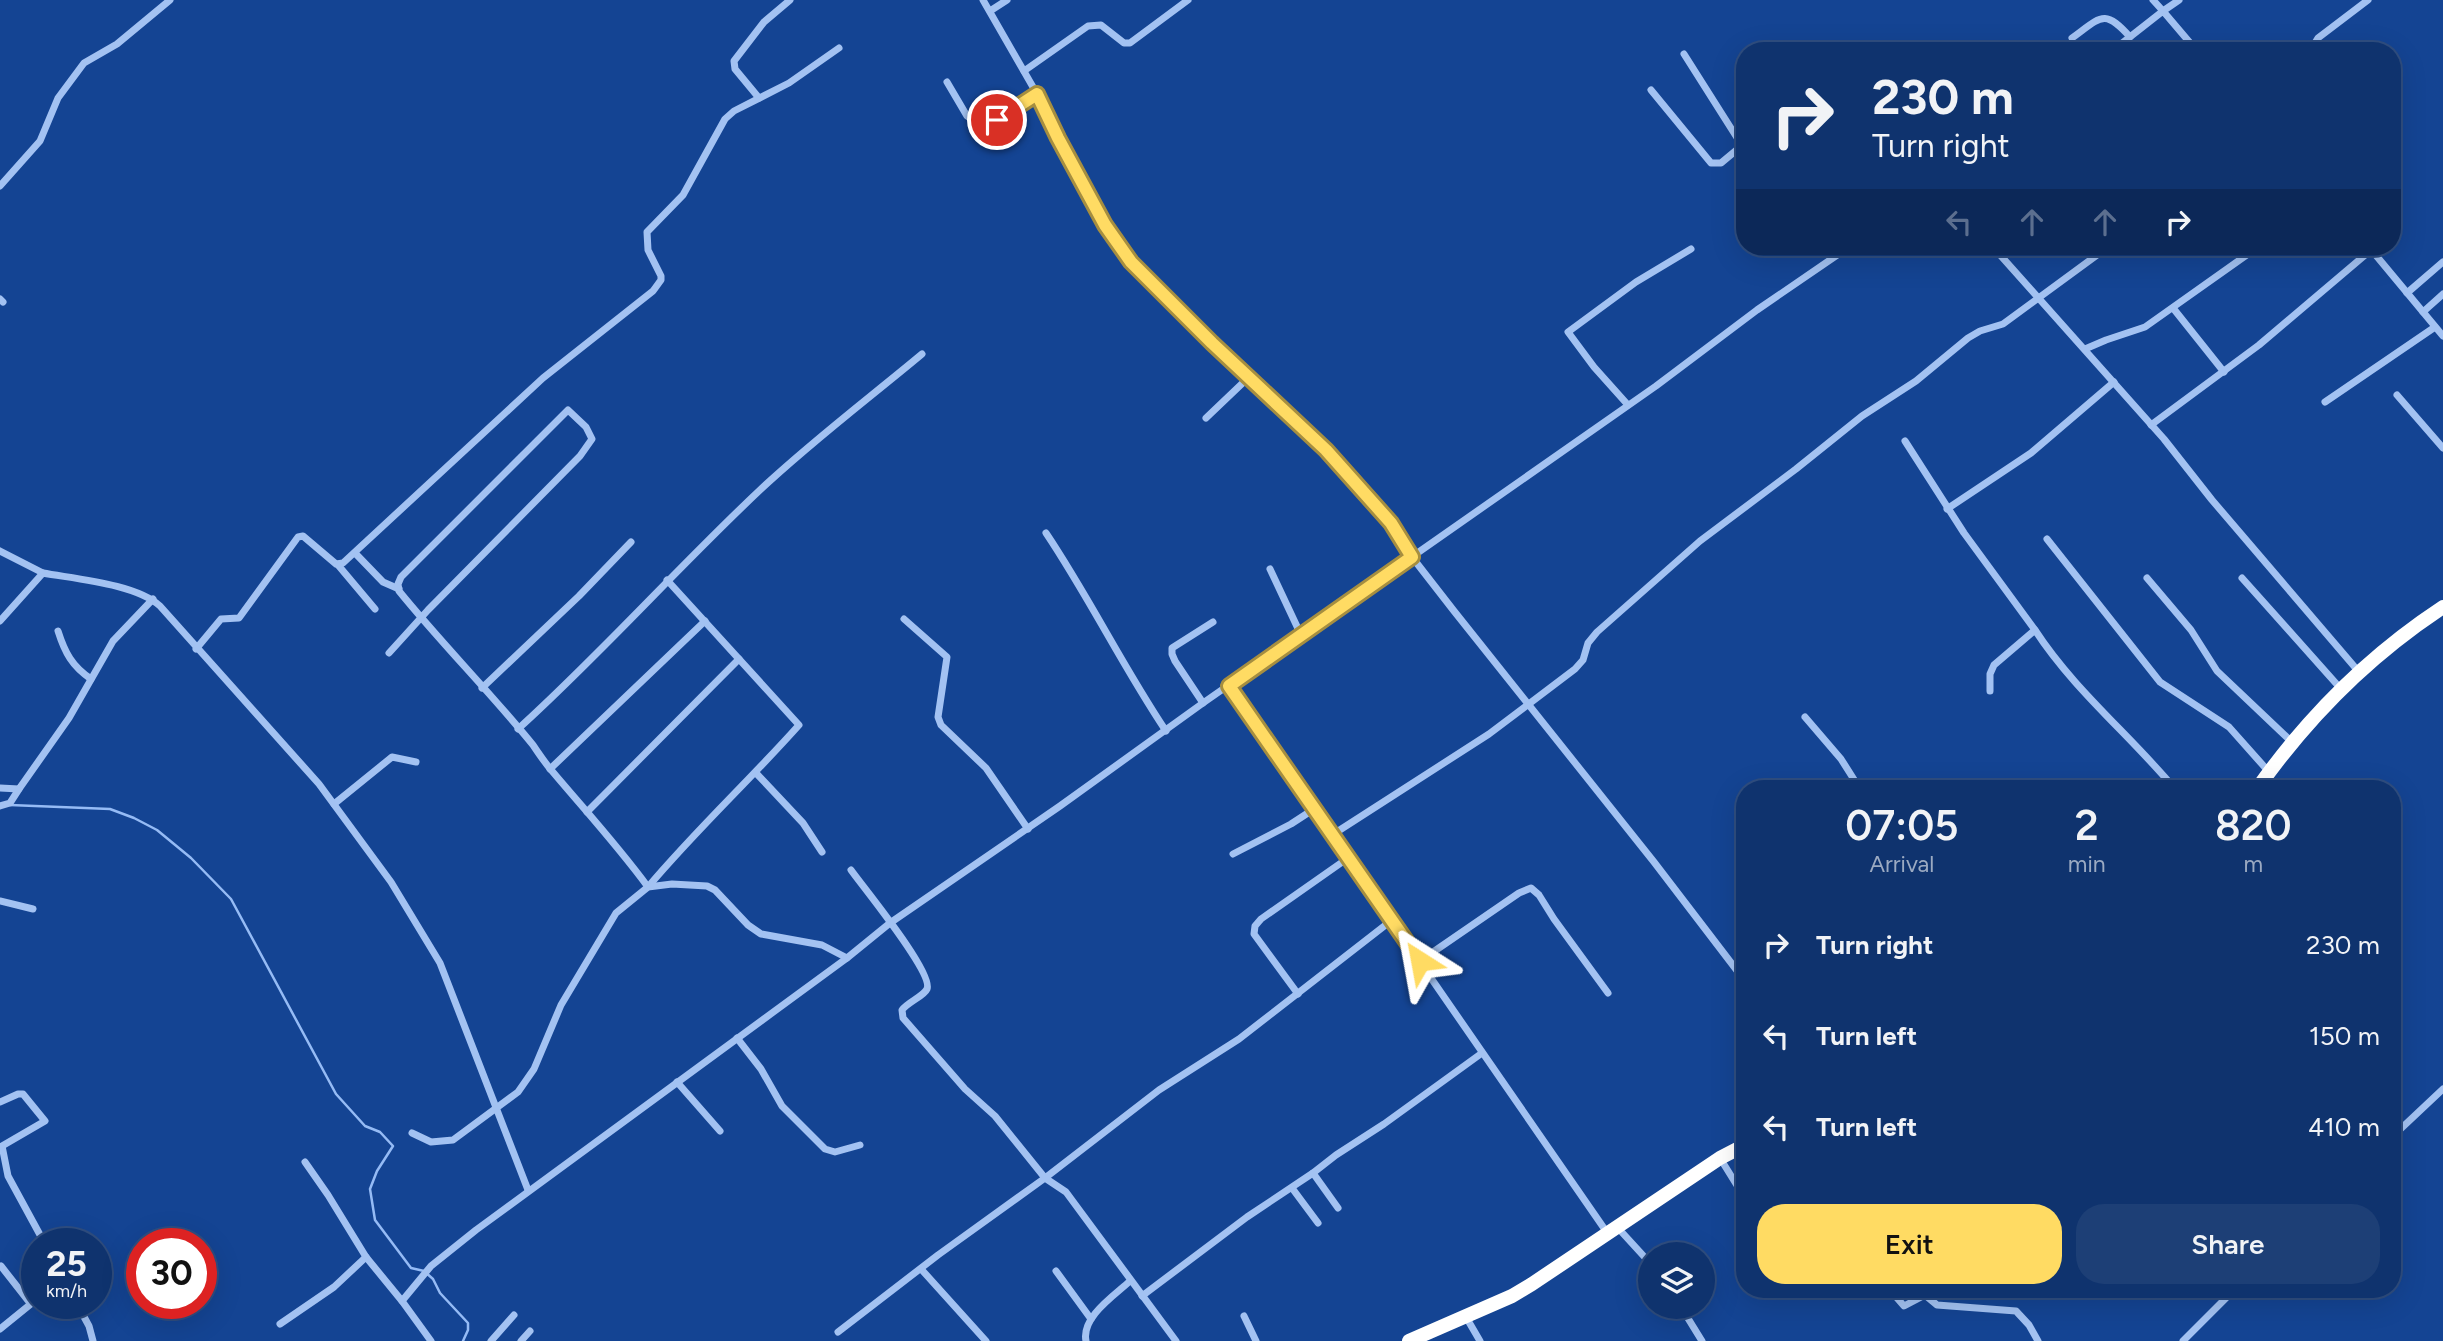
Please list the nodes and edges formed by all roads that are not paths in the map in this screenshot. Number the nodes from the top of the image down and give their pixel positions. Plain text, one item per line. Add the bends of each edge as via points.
1 (170, 0) edge
2 (790, 0) edge
3 (983, 0) edge
4 (1007, 0) edge
5 (1188, 0) edge
6 (2153, 0) edge
7 (2179, 0) edge
8 (2368, 0) edge
9 (990, 11) junction
10 (2163, 11) junction
11 (2130, 37) junction
12 (2072, 38) dead end
13 (2124, 42) edge
14 (2189, 42) edge
15 (2316, 42) edge
16 (839, 48) dead end
17 (1684, 54) dead end
18 (1024, 71) junction
19 (947, 82) dead end
20 (1651, 90) dead end
21 (1037, 94) junction
22 (759, 99) junction
23 (1736, 133) edge
24 (1736, 150) edge
25 (0, 186) edge
26 (1692, 249) dead end
27 (1829, 256) edge
28 (2001, 256) edge
29 (2096, 256) edge
30 (2245, 256) edge
31 (2361, 256) edge
32 (2377, 256) edge
33 (2443, 262) edge
34 (2407, 293) junction
35 (2443, 295) edge
36 (2040, 297) junction
37 (2173, 308) junction
38 (2423, 312) junction
39 (2435, 327) junction
40 (2443, 336) edge
41 (2085, 349) junction
42 (922, 354) dead end
43 (2224, 372) junction
44 (1248, 377) junction
45 (2114, 382) junction
46 (2397, 395) dead end
47 (2325, 402) dead end
48 (1628, 405) junction
49 (1206, 418) dead end
50 (2151, 425) junction
51 (1905, 441) dead end
52 (2443, 447) edge
53 (1947, 509) junction
54 (1046, 533) dead end
55 (2047, 539) dead end
56 (631, 542) dead end
57 (0, 551) edge
58 (355, 553) junction
59 (1412, 557) junction
60 (338, 565) junction
61 (1270, 569) dead end
62 (43, 573) junction
63 (2147, 578) dead end
64 (2242, 578) dead end
65 (667, 580) junction
66 (398, 589) junction
67 (153, 600) junction
68 (2443, 607) edge
69 (375, 608) dead end
70 (421, 617) junction
71 (904, 619) dead end
72 (0, 621) edge
73 (705, 621) junction
74 (1213, 622) dead end
75 (2035, 630) junction
76 (58, 631) dead end
77 (1301, 635) junction
78 (197, 649) junction
79 (389, 653) dead end
80 (739, 659) junction
81 (2359, 671) junction
82 (91, 679) junction
83 (1229, 686) junction
84 (482, 688) junction
85 (2341, 689) junction
86 (1990, 691) dead end
87 (1203, 704) junction
88 (1528, 705) junction
89 (1805, 717) dead end
90 (518, 729) junction
91 (1166, 731) junction
92 (2294, 744) junction
93 (416, 762) dead end
94 (550, 769) junction
95 (2269, 772) junction
96 (755, 773) junction
97 (1854, 780) edge
98 (2168, 780) edge
99 (2263, 780) edge
100 (0, 788) edge
101 (18, 791) junction
102 (334, 804) junction
103 (0, 806) edge
104 (1314, 809) junction
105 (587, 812) junction
106 (1028, 829) junction
107 (1332, 835) junction
108 (822, 852) dead end
109 (1233, 853) dead end
110 (1348, 858) junction
111 (851, 870) dead end
112 (648, 887) junction
113 (0, 901) edge
114 (33, 909) dead end
115 (1392, 920) junction
116 (890, 923) junction
117 (847, 958) junction
118 (1420, 961) junction
119 (1736, 969) edge
120 (1608, 993) dead end
121 (1298, 994) junction
122 (737, 1038) junction
123 (1482, 1054) junction
124 (677, 1082) junction
125 (2443, 1089) edge
126 (0, 1102) edge
127 (496, 1110) junction
128 (2401, 1129) edge
129 (720, 1132) dead end
130 (412, 1133) dead end
131 (0, 1137) edge
132 (860, 1145) dead end
133 (2, 1146) junction
134 (1736, 1150) edge
135 (1720, 1158) junction
136 (304, 1162) dead end
137 (1313, 1173) junction
138 (1045, 1178) junction
139 (1736, 1184) edge
140 (1292, 1188) junction
141 (528, 1190) junction
142 (1338, 1208) dead end
143 (1318, 1223) dead end
144 (36, 1228) edge
145 (1613, 1231) junction
146 (1638, 1253) edge
147 (366, 1257) junction
148 (1, 1266) edge
149 (921, 1269) junction
150 (1056, 1271) dead end
151 (1130, 1281) junction
152 (21, 1287) edge
153 (1142, 1296) junction
154 (1897, 1298) edge
155 (1918, 1298) edge
156 (1929, 1298) edge
157 (2226, 1298) edge
158 (402, 1301) junction
159 (21, 1312) edge
160 (514, 1315) dead end
161 (1244, 1316) dead end
162 (1466, 1317) junction
163 (86, 1319) edge
164 (1091, 1319) junction
165 (1688, 1319) edge
166 (280, 1324) dead end
167 (0, 1329) edge
168 (530, 1331) dead end
169 (838, 1332) dead end
170 (93, 1341) edge
171 (431, 1341) edge
172 (491, 1341) edge
173 (521, 1341) edge
174 (986, 1341) edge
175 (1086, 1341) edge
176 (1176, 1341) edge
177 (1256, 1341) edge
178 (1409, 1341) edge
179 (1480, 1341) edge
180 (1702, 1341) edge
181 (2038, 1341) edge
182 (2183, 1341) edge

1 - 25 street via 117,44 84,63 58,98 40,141
2 - 22 street via 764,22 734,61 735,69
3 - 9 street
4 - 9 street
5 - 18 street via 1130,43 1101,25 1088,26
6 - 10 street
7 - 10 street
8 - 15 street
9 - 18 street
10 - 11 street
10 - 14 street
11 - 12 street via 2116,21 2105,18
11 - 13 street
16 - 22 street
17 - 23 street
18 - 21 street
19 - 21 street via 967,116 978,124 997,120
20 - 24 street via 1711,163 1721,163
21 - 44 street via 1105,225 1131,262
22 - 58 street via 725,119 683,195 647,232 648,250 661,276 653,291 533,386
26 - 48 street via 1636,282 1568,332
27 - 48 street
28 - 36 street
29 - 36 street
30 - 37 street
31 - 43 street
32 - 34 street
33 - 34 street
34 - 38 street
35 - 38 street
36 - 41 street
36 - 88 street via 2003,324 1968,338 1700,541 1597,632 1575,669
37 - 41 street via 2145,327
37 - 43 street
38 - 39 street
39 - 40 street
39 - 47 street
41 - 45 street
42 - 65 street via 762,488
43 - 50 street
44 - 49 street
44 - 59 street via 1364,491
45 - 50 street
45 - 53 street via 2039,446
46 - 52 street
48 - 59 street
50 - 81 street
51 - 53 street
53 - 75 street
54 - 91 street
55 - 95 street via 2160,682 2229,727
56 - 84 street
57 - 62 street
58 - 60 street
58 - 66 street via 383,582
59 - 77 street
59 - 88 street
60 - 69 street
60 - 78 street via 303,536 298,537 239,618 221,619
61 - 77 street
62 - 67 street via 133,590
62 - 72 street
63 - 92 street via 2191,630 2217,671
64 - 85 street
65 - 73 street
65 - 90 street
66 - 70 street
66 - 70 street via 401,577 568,410 586,427 592,439 580,456
67 - 78 street
67 - 82 street via 113,641
68 - 81 highway
70 - 79 street
70 - 84 street
71 - 106 street via 947,657 938,718 941,725 986,768
73 - 80 street
73 - 94 street
74 - 87 street via 1172,648 1175,661
75 - 86 street via 1994,664
75 - 98 street via 2071,679
76 - 82 street via 68,658
77 - 83 street
78 - 102 street
80 - 96 street via 799,725
80 - 105 street
81 - 85 highway
82 - 101 street
83 - 87 street
83 - 104 street
84 - 90 street
85 - 92 highway
87 - 91 street
88 - 107 street
88 - 119 street
89 - 97 street
90 - 94 street
91 - 106 street
92 - 95 highway
93 - 102 street via 392,757
94 - 105 street
95 - 99 highway
96 - 108 street via 803,823
96 - 112 street
100 - 101 street
101 - 103 street via 10,803
102 - 127 street via 391,882 440,963
104 - 107 street
104 - 109 street
105 - 112 street
106 - 116 street
107 - 110 street
110 - 115 street
110 - 121 street via 1261,919 1254,929
111 - 116 street
112 - 117 street via 707,886 761,934 822,945
112 - 127 street via 615,913 561,1005 529,1078
113 - 114 street
115 - 118 street
115 - 121 street
116 - 117 street
116 - 138 street via 912,951 928,985 925,993 905,1006 903,1018 965,1089 999,1120
117 - 122 street
118 - 120 street via 1531,888
118 - 123 street
121 - 138 street via 1159,1090
122 - 124 street
122 - 132 street via 782,1106 825,1149 835,1152
123 - 137 street
123 - 145 street
124 - 129 street
124 - 141 street
125 - 128 street
126 - 133 street via 23,1094 45,1121
127 - 130 street via 450,1141 429,1142
127 - 141 street
131 - 133 street
133 - 144 street via 8,1176
134 - 135 highway
135 - 139 street
135 - 145 highway
136 - 147 street
137 - 140 street
137 - 142 street
138 - 149 street
138 - 151 street via 1066,1192
140 - 143 street
140 - 153 street
141 - 158 street via 432,1266
145 - 146 street
145 - 162 highway via 1532,1284
147 - 158 street
147 - 166 street via 334,1287
148 - 152 street
149 - 169 street
149 - 174 street
150 - 164 street
151 - 153 street
151 - 164 street
153 - 176 street
154 - 155 street via 1904,1306
156 - 181 street via 1937,1306 2016,1311
157 - 182 street
158 - 171 street
159 - 167 street
160 - 172 street
161 - 177 street
162 - 178 highway
162 - 179 street
163 - 170 street
164 - 175 street
165 - 180 street
168 - 173 street

